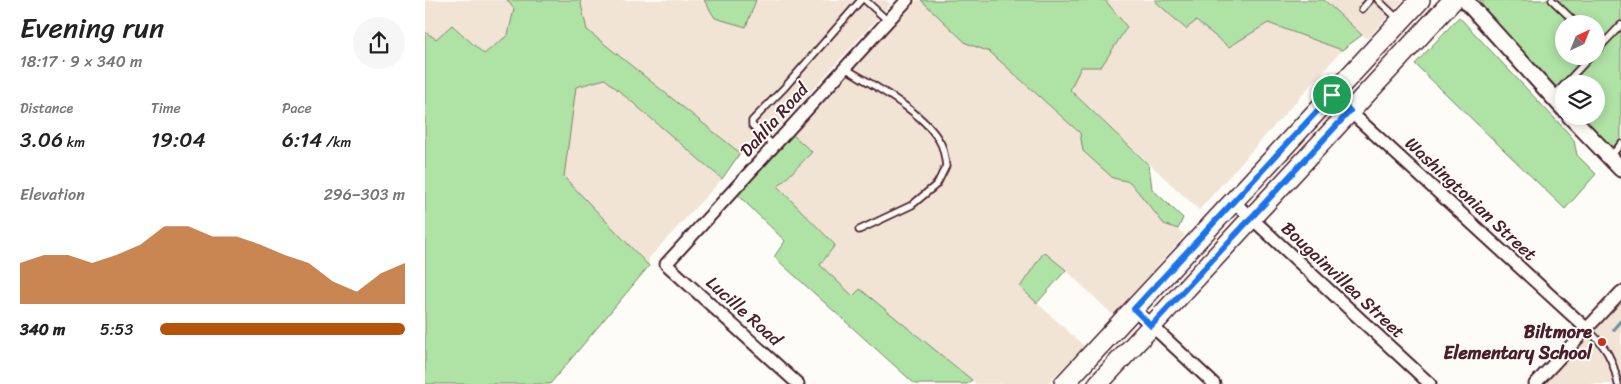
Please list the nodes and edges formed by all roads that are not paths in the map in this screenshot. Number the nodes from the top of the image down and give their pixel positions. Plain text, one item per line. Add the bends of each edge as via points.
1 (863, 0) edge
2 (907, 0) edge
3 (1371, 0) edge
4 (1378, 0) edge
5 (1420, 0) edge
6 (1453, 0) edge
7 (1465, 0) edge
8 (1552, 0) edge
9 (1363, 9) dead end
10 (1568, 15) edge
11 (888, 21) junction
12 (1400, 21) junction
13 (1621, 25) edge
14 (1605, 40) edge
15 (1582, 65) edge
16 (845, 68) junction
17 (1573, 75) edge
18 (1332, 95) junction
19 (1555, 95) edge
20 (1553, 97) joint
21 (1350, 111) junction
22 (1578, 125) edge
23 (1621, 144) edge
24 (774, 146) junction
25 (1609, 158) junction
26 (1621, 169) edge
27 (1233, 201) junction
28 (1251, 218) junction
29 (859, 230) dead end
30 (666, 264) joint
31 (1621, 292) edge
32 (1134, 309) junction
33 (1151, 326) junction
34 (1587, 329) junction
35 (798, 384) edge
36 (1064, 384) edge
37 (1097, 384) edge
38 (1214, 384) edge
39 (1430, 384) edge
40 (1535, 384) edge
41 (1619, 384) edge

1 - 11 lane
1 - 24 lane via 752,121 752,125
2 - 11 street, Dahlia Road
3 - 9 lane
4 - 12 lane
5 - 12 main road
6 - 21 main road
7 - 20 street
8 - 10 lane
11 - 16 street, Dahlia Road
12 - 18 main road
13 - 14 lane
15 - 17 lane
16 - 24 street, Dahlia Road
16 - 29 lane via 910,109 925,123 941,144 946,166 937,184 912,205
18 - 21 street, Washingtonian Street
18 - 27 main road
19 - 20 lane
21 - 28 main road
21 - 34 street, Washingtonian Street
22 - 25 street
23 - 25 lane
24 - 30 street, Dahlia Road
25 - 26 street
27 - 28 street, Bougainvillea Street
27 - 32 main road
28 - 33 main road
28 - 39 street, Bougainvillea Street
30 - 35 street, Lucille Road
31 - 34 street
32 - 33 street
32 - 36 main road
33 - 37 main road
33 - 38 street
34 - 40 street
34 - 41 lane via 1609,354

